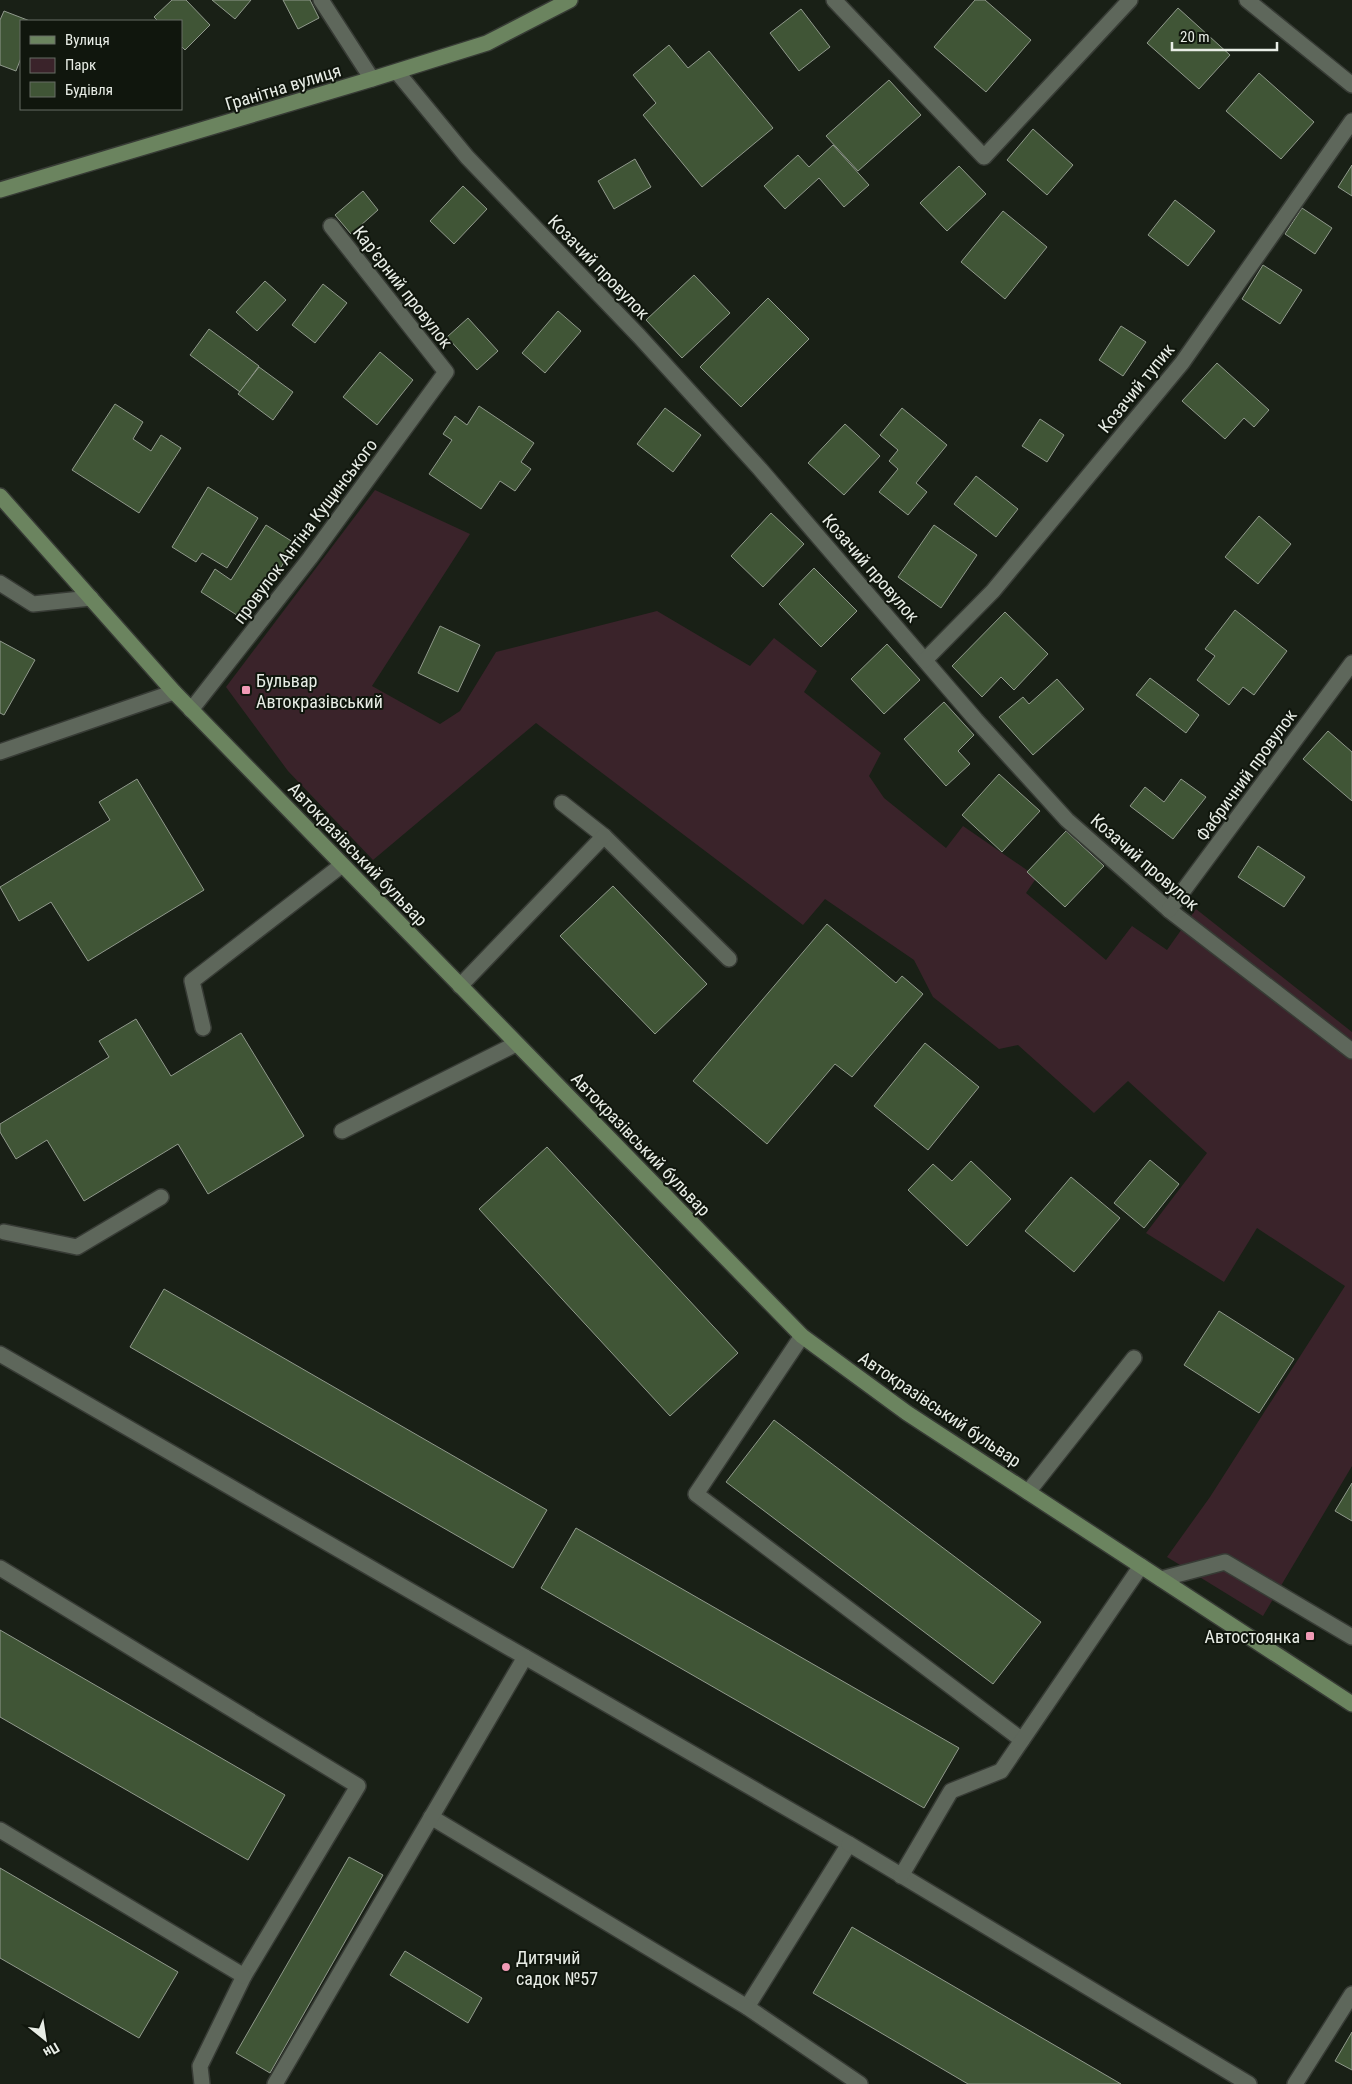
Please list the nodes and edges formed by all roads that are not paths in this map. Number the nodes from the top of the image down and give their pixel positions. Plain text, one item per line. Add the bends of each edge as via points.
1 (321, 0) edge
2 (570, 0) edge
3 (834, 0) edge
4 (1130, 0) edge
5 (1247, 0) edge
6 (397, 72) junction
7 (372, 79) junction
8 (1352, 85) edge
9 (1352, 121) edge
10 (0, 190) edge
11 (331, 226) dead end
12 (446, 372) joint
13 (0, 496) edge
14 (0, 583) edge
15 (91, 598) junction
16 (925, 660) junction
17 (1352, 662) edge
18 (174, 692) junction
19 (192, 710) junction
20 (0, 752) edge
21 (562, 803) dead end
22 (604, 836) junction
23 (342, 865) junction
24 (1169, 910) junction
25 (729, 959) dead end
26 (460, 986) junction
27 (203, 1028) dead end
28 (516, 1044) junction
29 (1352, 1051) edge
30 (342, 1131) dead end
31 (160, 1197) dead end
32 (1, 1234) edge
33 (802, 1336) junction
34 (0, 1354) edge
35 (1134, 1358) dead end
36 (1028, 1492) junction
37 (1141, 1566) junction
38 (0, 1568) edge
39 (1162, 1579) junction
40 (1352, 1637) edge
41 (525, 1657) junction
42 (1352, 1704) edge
43 (1022, 1740) junction
44 (431, 1817) junction
45 (0, 1830) edge
46 (849, 1844) junction
47 (901, 1876) junction
48 (244, 1976) junction
49 (1352, 1994) edge
50 (748, 2007) junction
51 (202, 2084) edge
52 (275, 2084) edge
53 (860, 2084) edge
54 (1249, 2084) edge
55 (1295, 2084) edge

1 - 7 street
2 - 6 street, Гранітна вулиця via 487,43
3 - 4 street via 984,157
5 - 8 street
6 - 7 street, Гранітна вулиця
6 - 16 street, Козачий провулок via 467,157 640,336 760,469
7 - 10 street, Гранітна вулиця
9 - 16 street, Козачий тупик via 1182,363 993,591
11 - 12 street, Карʼєрний провулок
12 - 19 street, провулок Антіна Кущинського via 310,558
13 - 15 street, Автокразівський бульвар
14 - 15 street via 33,604
15 - 18 street, Автокразівський бульвар
16 - 24 street, Козачий провулок via 1067,820
17 - 24 street, Фабричний провулок
18 - 19 street, Автокразівський бульвар
18 - 20 street
19 - 23 street, Автокразівський бульвар
21 - 22 street
22 - 25 street
22 - 26 street
23 - 26 street, Автокразівський бульвар
23 - 27 street via 192,981
24 - 29 street, Козачий провулок
26 - 28 street, Автокразівський бульвар
28 - 30 street
28 - 33 street, Автокразівський бульвар
31 - 32 street via 77,1247
33 - 36 street, Автокразівський бульвар via 907,1413
33 - 43 street via 696,1494
34 - 41 street
35 - 36 street
36 - 37 street, Автокразівський бульвар
37 - 39 street, Автокразівський бульвар
37 - 43 street
38 - 48 street via 358,1786
39 - 40 street via 1225,1562
39 - 42 street, Автокразівський бульвар
41 - 44 street
41 - 46 street
43 - 47 street via 1000,1771 951,1791
44 - 50 street
44 - 52 street
45 - 48 street
46 - 47 street
46 - 50 street
47 - 54 street
48 - 51 street via 200,2066
49 - 55 street
50 - 53 street

